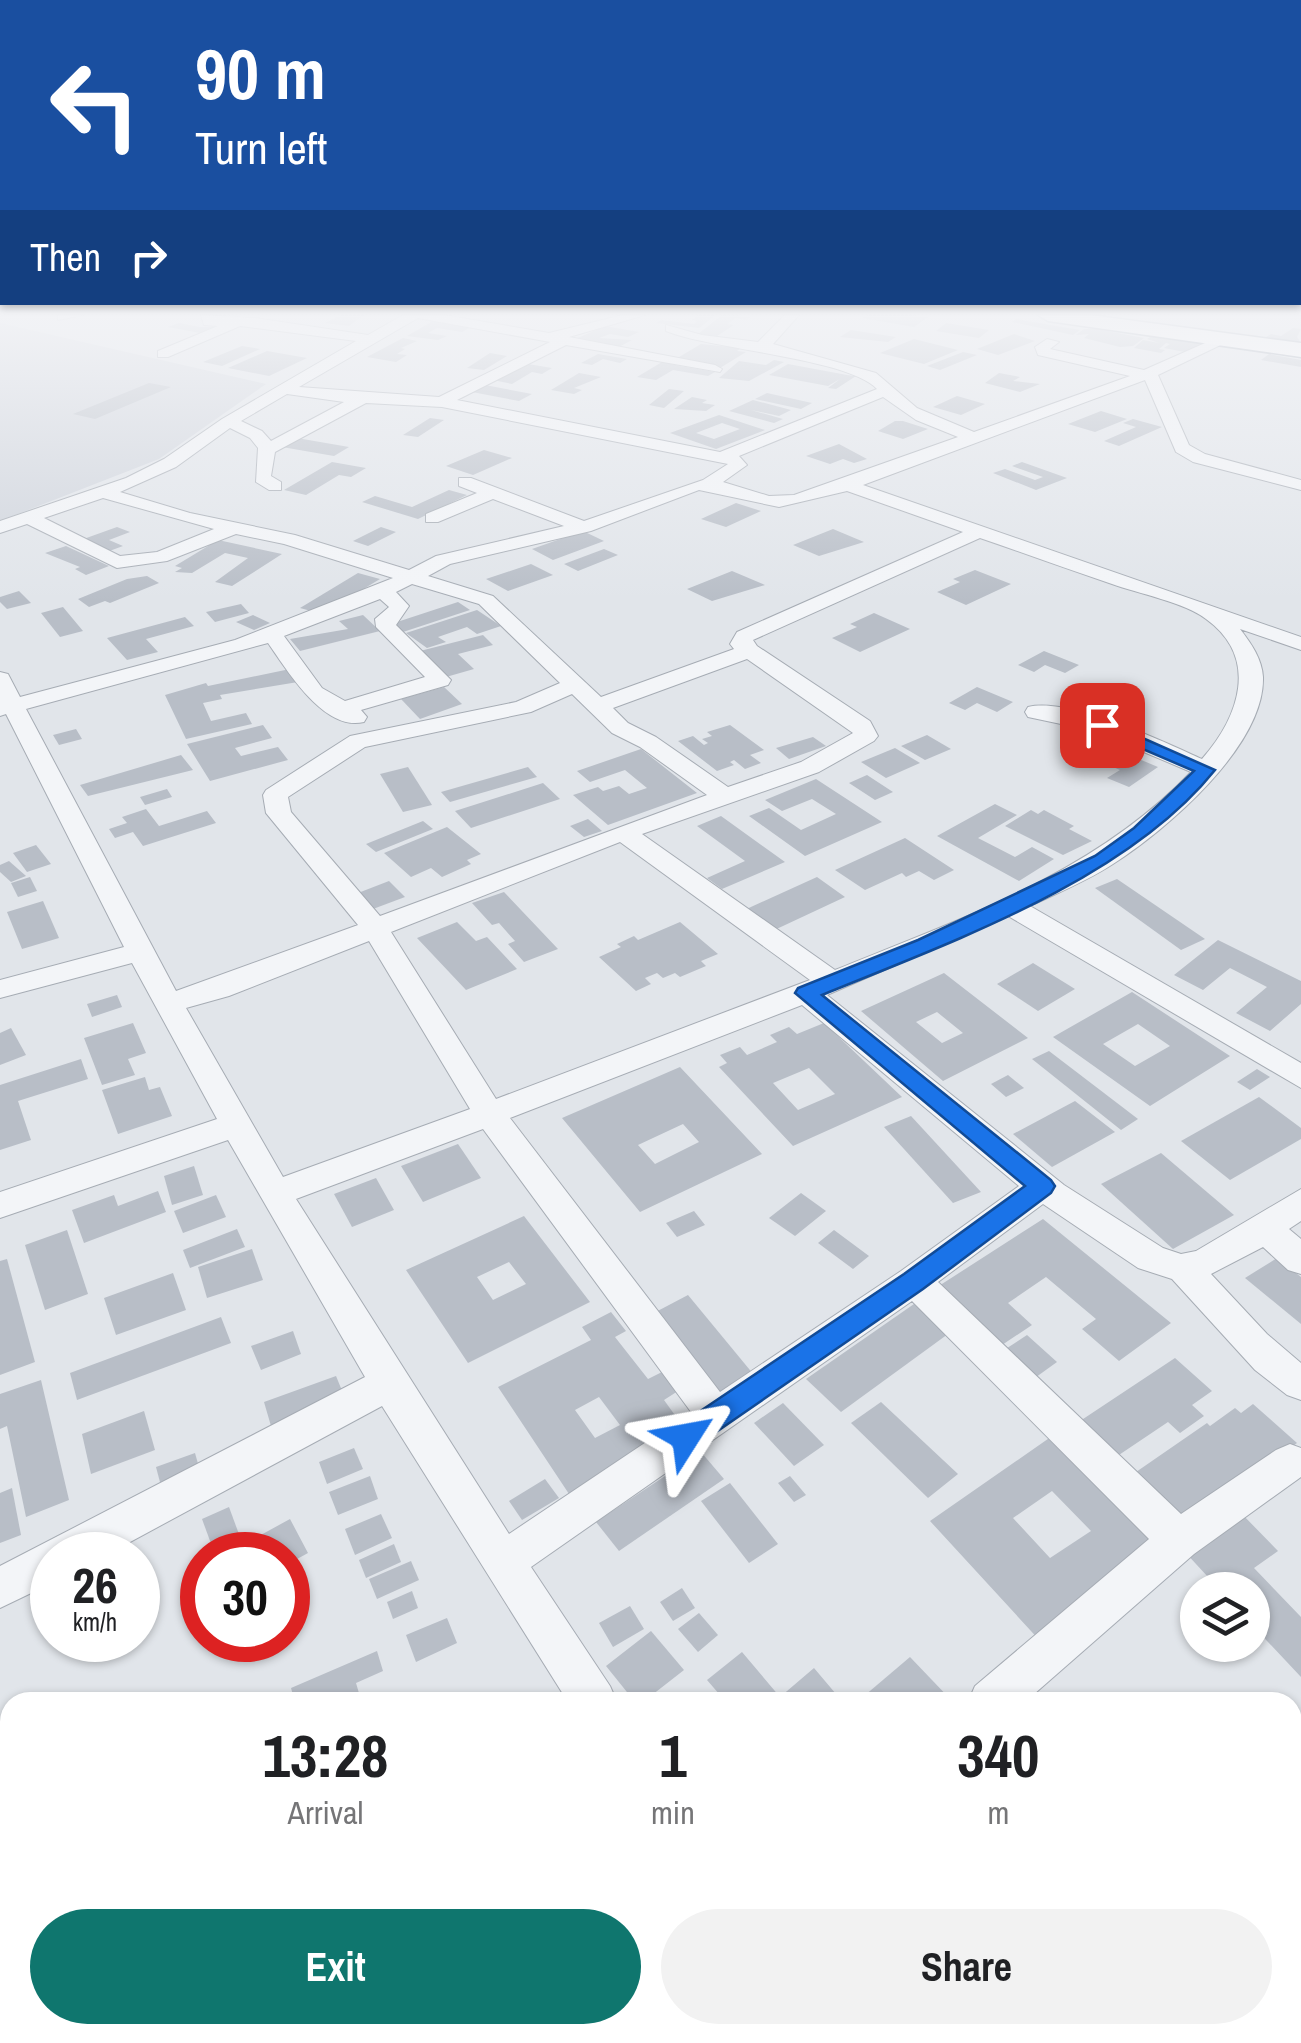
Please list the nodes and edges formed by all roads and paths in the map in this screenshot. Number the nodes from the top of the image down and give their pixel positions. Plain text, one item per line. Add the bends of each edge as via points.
1 (247, 410) edge
2 (340, 410) edge
3 (486, 410) edge
4 (837, 410) edge
5 (913, 410) edge
6 (1052, 410) edge
7 (1166, 410) edge
8 (228, 422) junction
9 (975, 437) junction
10 (268, 450) junction
11 (724, 456) junction
12 (465, 482) dead end
13 (709, 483) junction
14 (844, 484) junction
15 (1301, 485) edge
16 (275, 486) dead end
17 (102, 492) junction
18 (494, 492) junction
19 (29, 518) junction
20 (432, 518) dead end
21 (0, 526) edge
22 (584, 527) junction
23 (236, 528) junction
24 (982, 530) junction
25 (409, 577) junction
26 (383, 591) junction
27 (1214, 615) junction
28 (272, 634) junction
29 (1301, 644) edge
30 (748, 651) junction
31 (577, 684) junction
32 (4, 698) edge
33 (595, 707) junction
34 (342, 709) junction
35 (1036, 712) dead end
36 (358, 740) junction
37 (1206, 770) junction
38 (725, 796) junction
39 (624, 832) junction
40 (1009, 905) junction
41 (375, 928) junction
42 (140, 952) junction
43 (819, 988) junction
44 (0, 989) edge
45 (168, 1003) junction
46 (1301, 1077) edge
47 (490, 1115) junction
48 (236, 1125) junction
49 (1042, 1186) junction
50 (277, 1193) junction
51 (1301, 1202) edge
52 (0, 1205) edge
53 (1266, 1230) junction
54 (1301, 1260) edge
55 (1184, 1268) junction
56 (914, 1282) junction
57 (389, 1384) junction
58 (1301, 1384) edge
59 (716, 1416) junction
60 (1297, 1462) edge
61 (109, 1532) edge
62 (1179, 1540) junction
63 (503, 1562) junction
64 (30, 1573) edge
65 (0, 1588) edge
66 (588, 1692) edge
67 (1003, 1692) edge

1 - 8 street
2 - 10 street
3 - 11 street
4 - 11 street
5 - 9 street via 937,427
6 - 9 street
7 - 15 street via 1182,448 1199,458
8 - 10 street via 258,433
8 - 17 street via 170,463
9 - 14 street
10 - 16 street via 262,478
11 - 13 street via 738,465
12 - 18 street
13 - 14 street via 776,503
13 - 22 street
14 - 24 street
17 - 19 street
17 - 23 street
18 - 20 street
18 - 22 street
19 - 21 street
19 - 23 street via 117,562 160,558
22 - 25 street via 442,560
23 - 25 street
24 - 27 street
24 - 30 street via 744,636
25 - 26 street
25 - 31 street via 496,606
26 - 28 street
26 - 34 street via 399,606 384,619 386,627 440,680
27 - 29 street
27 - 37 street via 1240,642 1252,682 1243,716
28 - 32 street via 152,672
28 - 34 street via 314,693
30 - 33 street
30 - 38 street via 862,726 866,736 810,767
31 - 33 street
31 - 36 street via 522,707
32 - 42 street
33 - 38 street
34 - 36 street via 360,719
35 - 37 street via 1102,725
36 - 41 street via 275,795 275,804
37 - 40 street via 1102,860
38 - 39 street
39 - 41 street
39 - 43 street
40 - 43 street
40 - 46 street
41 - 45 street
41 - 47 street
42 - 44 street
42 - 45 street
43 - 47 street
43 - 49 street
45 - 48 street
47 - 50 street
47 - 59 street
48 - 50 street
48 - 52 street
49 - 55 street via 1144,1256
49 - 56 street
50 - 57 street
51 - 53 street
53 - 54 street
53 - 55 street
55 - 58 street via 1232,1324
56 - 59 street
56 - 62 street
57 - 61 street
57 - 63 street
59 - 63 street
60 - 62 street
62 - 67 street
63 - 66 street
64 - 65 street

